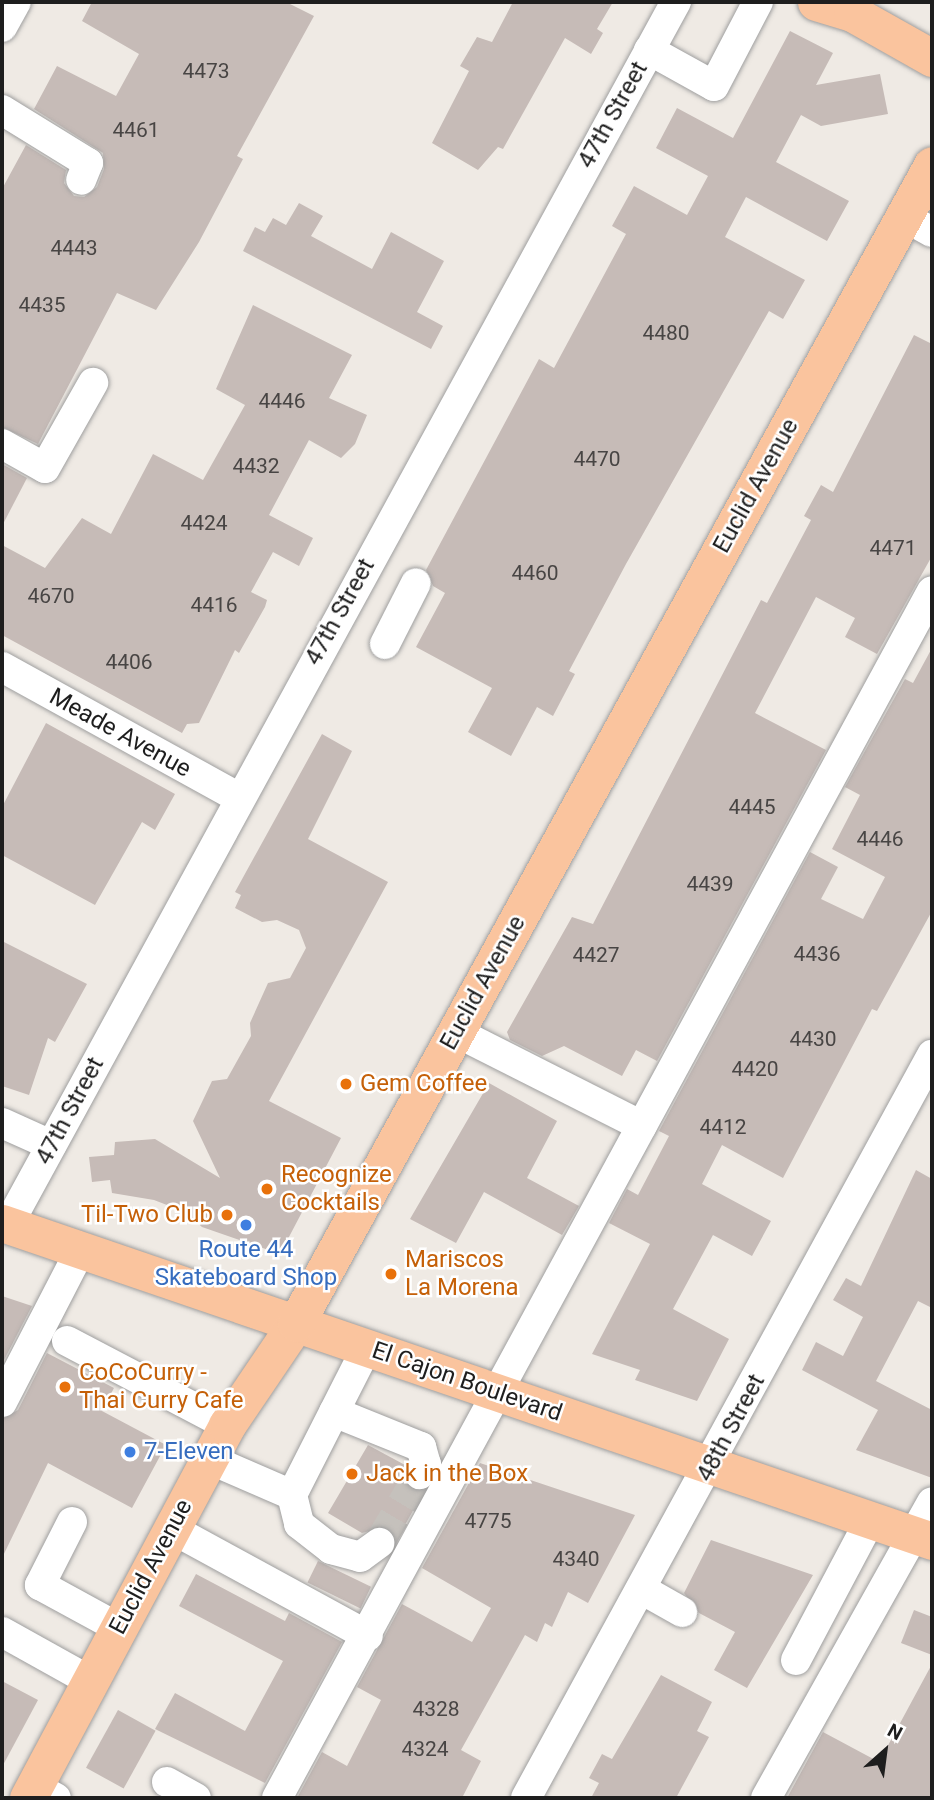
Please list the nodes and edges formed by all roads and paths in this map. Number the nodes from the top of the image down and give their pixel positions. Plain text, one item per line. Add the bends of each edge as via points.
1 (16, 2) edge
2 (676, 2) edge
3 (758, 2) edge
4 (816, 2) edge
5 (2, 27) edge
6 (649, 50) junction
7 (932, 58) edge
8 (2, 110) edge
9 (932, 165) edge
10 (80, 180) dead end
11 (918, 224) edge
12 (93, 383) dead end
13 (2, 444) edge
14 (416, 583) dead end
15 (932, 591) edge
16 (385, 645) dead end
17 (2, 667) edge
18 (239, 798) junction
19 (456, 1032) junction
20 (932, 1055) edge
21 (2, 1123) edge
22 (642, 1126) junction
23 (51, 1145) junction
24 (5, 1224) edge
25 (82, 1249) junction
26 (296, 1323) junction
27 (67, 1341) dead end
28 (367, 1348) junction
29 (498, 1393) junction
30 (2, 1402) edge
31 (334, 1412) junction
32 (227, 1425) junction
33 (209, 1459) junction
34 (711, 1468) junction
35 (420, 1474) tunnel mouth
36 (292, 1494) junction
37 (932, 1502) edge
38 (870, 1520) junction
39 (72, 1522) dead end
40 (172, 1529) junction
41 (923, 1538) edge
42 (379, 1543) tunnel mouth
43 (643, 1590) junction
44 (682, 1612) dead end
45 (119, 1628) junction
46 (2, 1632) edge
47 (368, 1636) junction
48 (796, 1660) dead end
49 (90, 1681) junction
50 (167, 1782) dead end
51 (39, 1794) edge
52 (196, 1798) edge
53 (276, 1798) edge
54 (526, 1798) edge
55 (766, 1798) edge

1 - 5 street
2 - 6 street, 47th Street
3 - 6 street via 715,86
4 - 7 main road via 852,13
6 - 18 street, 47th Street
8 - 10 street via 88,163
9 - 11 main road, Euclid Avenue
11 - 19 main road, Euclid Avenue
12 - 13 street via 45,468
14 - 16 street
15 - 22 street
17 - 18 street, Meade Avenue
18 - 23 street, 47th Street
19 - 22 street
19 - 26 main road, Euclid Avenue
20 - 34 street, 48th Street
21 - 23 street
22 - 29 street
23 - 24 street, 47th Street
24 - 25 main road, El Cajon Boulevard
25 - 26 main road, El Cajon Boulevard
25 - 30 street
26 - 28 main road, El Cajon Boulevard
26 - 32 main road, Euclid Avenue
27 - 32 street
28 - 29 main road, El Cajon Boulevard
28 - 31 street
29 - 34 main road, El Cajon Boulevard
29 - 47 street
31 - 35 street via 421,1447 426,1464
31 - 36 street
32 - 33 main road, Euclid Avenue
33 - 36 street
33 - 40 main road, Euclid Avenue
34 - 38 main road, El Cajon Boulevard
34 - 43 street, 48th Street
36 - 42 street via 299,1524 331,1549 360,1557
37 - 41 street
38 - 41 main road, El Cajon Boulevard
38 - 48 street
39 - 45 street via 40,1585
40 - 45 main road, Euclid Avenue
40 - 47 street
41 - 55 street
43 - 44 street
43 - 54 street, 48th Street
45 - 49 main road, Euclid Avenue
46 - 49 street
47 - 53 street
49 - 51 main road, Euclid Avenue
50 - 52 street

